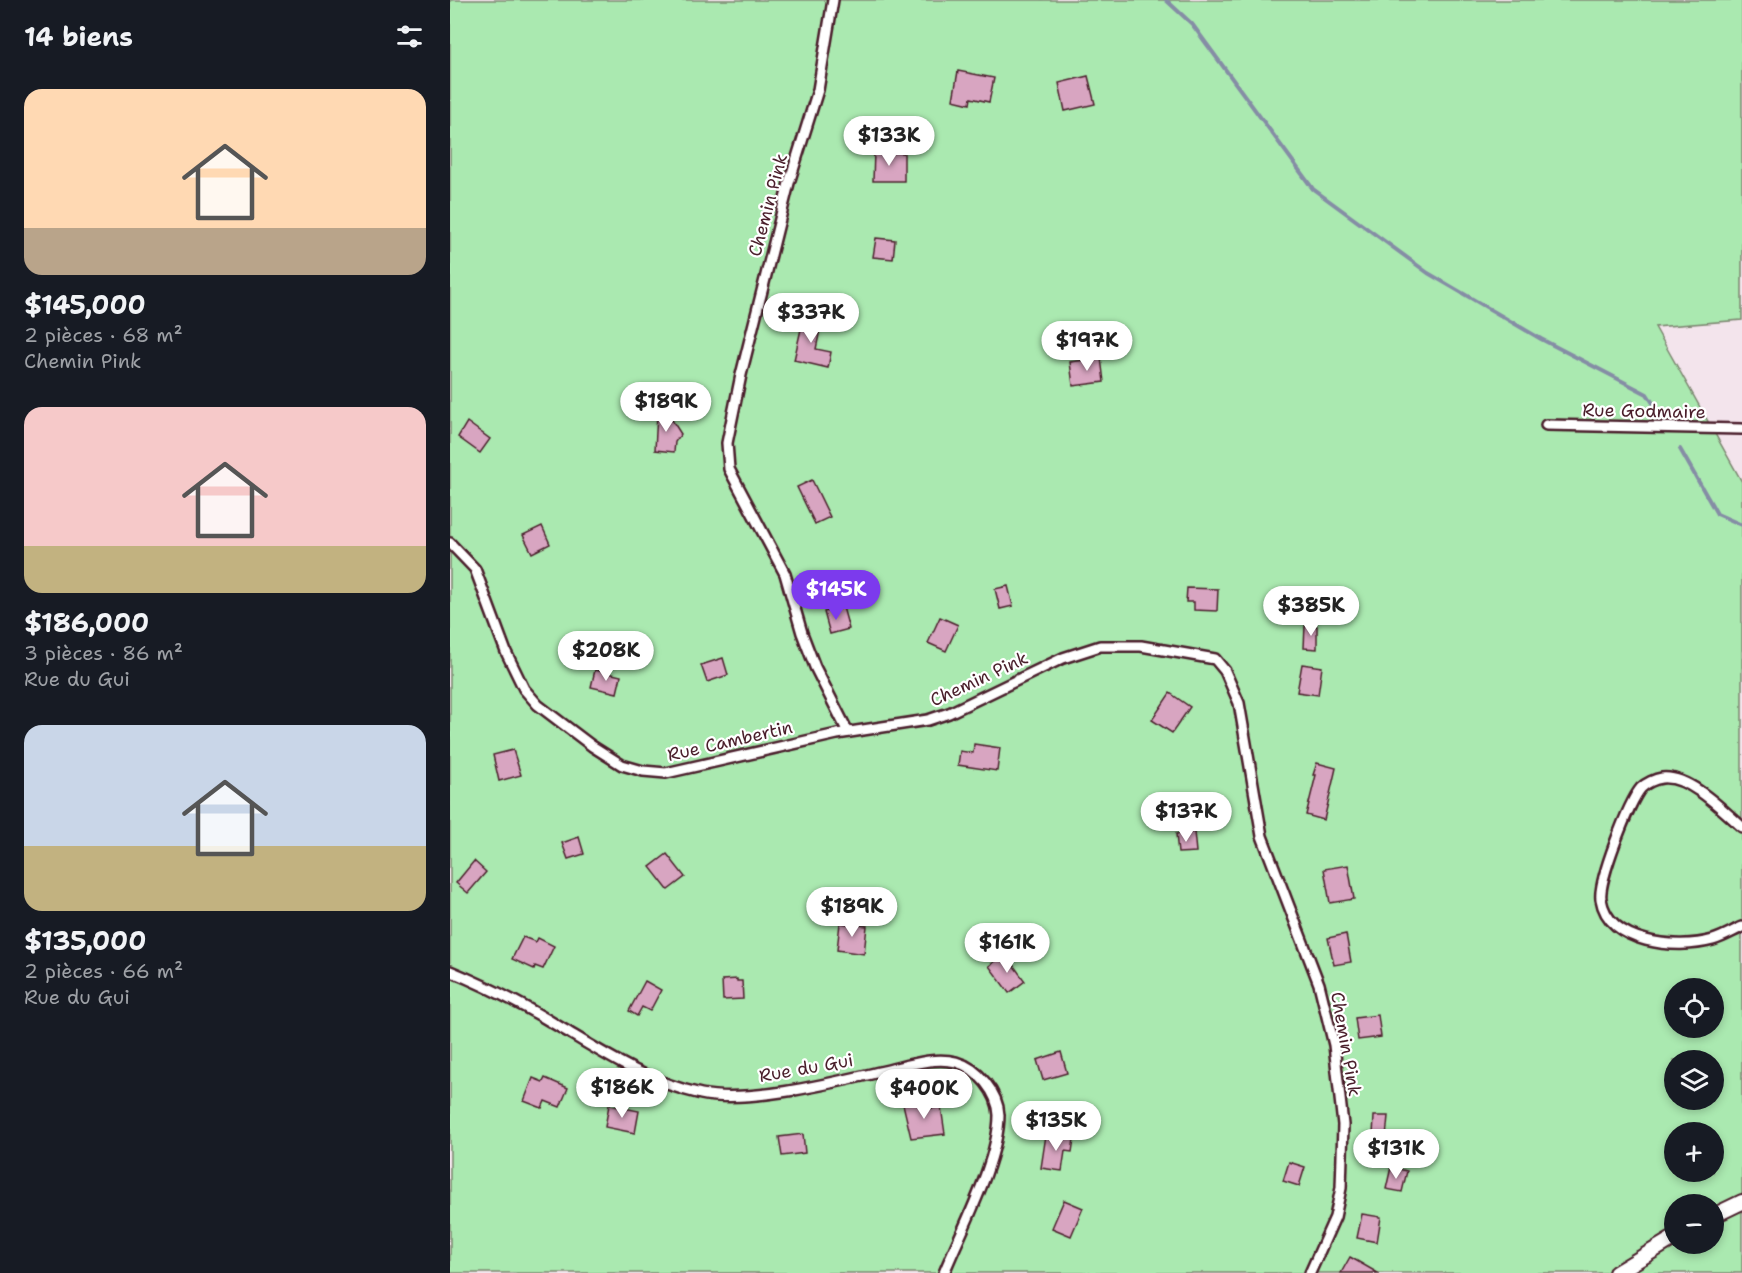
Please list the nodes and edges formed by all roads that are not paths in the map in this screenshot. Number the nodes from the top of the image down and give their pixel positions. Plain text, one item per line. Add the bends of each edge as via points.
1 (833, 0) edge
2 (1546, 425) dead end
3 (1742, 429) edge
4 (450, 543) edge
5 (848, 732) junction
6 (1742, 827) edge
7 (1742, 927) edge
8 (450, 971) edge
9 (1742, 1202) edge
10 (1724, 1211) edge
11 (1664, 1244) edge
12 (944, 1273) edge
13 (1310, 1273) edge
14 (1616, 1273) edge

1 - 5 street, Chemin Pink via 818,90 789,183 727,443 729,469 785,574 815,667
2 - 3 street, Rue Godmaire
4 - 5 street, Rue Cambertin via 475,569 524,689 552,717 622,765 666,773
5 - 13 street, Chemin Pink via 949,713 1063,658 1100,646 1141,646 1215,659 1221,664 1239,703 1262,836 1319,984 1334,1044 1343,1125 1341,1188 1335,1217
6 - 7 street via 1685,783 1668,778 1650,782 1632,803 1600,889 1610,921 1634,936 1695,943
8 - 12 street, Rue du Gui via 500,994 625,1067 703,1094 737,1096 785,1091 917,1063 957,1062 991,1088 999,1116 989,1161
9 - 10 main road
11 - 14 main road

